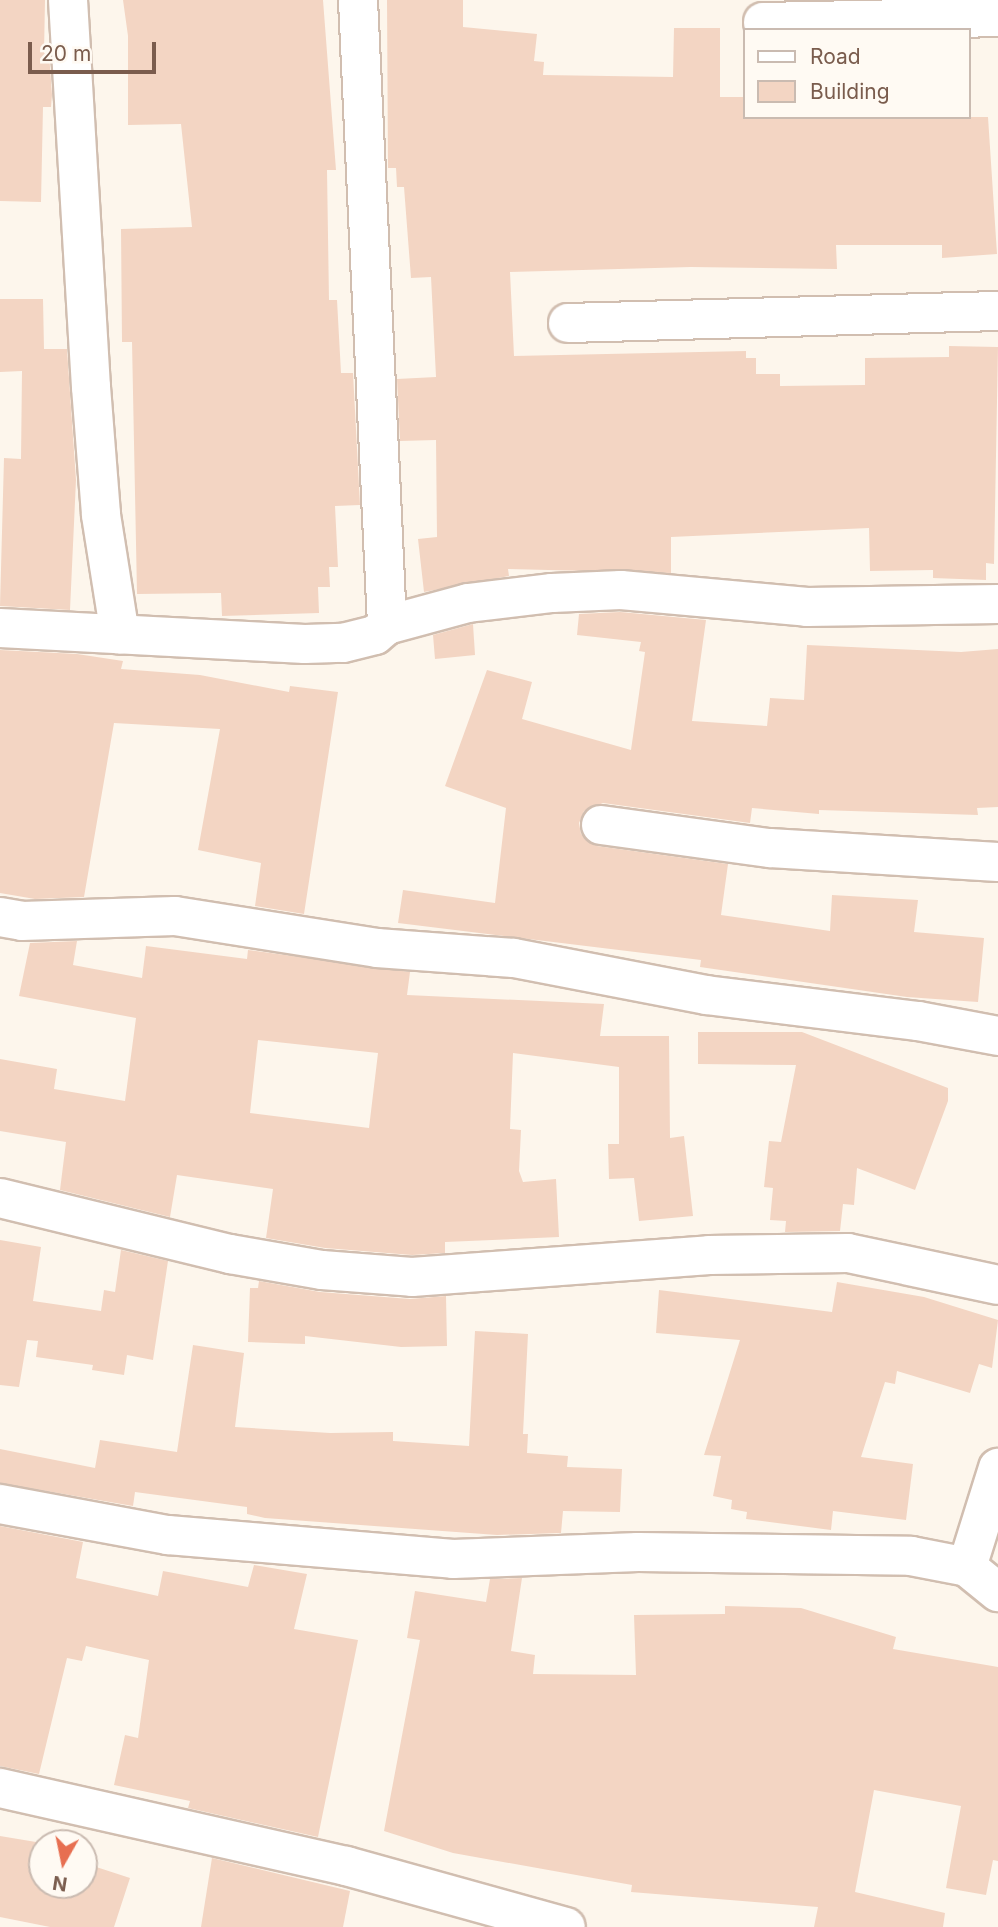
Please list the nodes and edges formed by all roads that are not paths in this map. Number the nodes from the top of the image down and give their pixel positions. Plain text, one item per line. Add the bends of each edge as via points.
1 (68, 0) edge
2 (358, 0) edge
3 (998, 17) edge
4 (763, 22) dead end
5 (998, 311) edge
6 (568, 323) dead end
7 (998, 604) edge
8 (387, 625) junction
9 (0, 628) edge
10 (120, 635) junction
11 (601, 825) dead end
12 (998, 862) edge
13 (0, 917) edge
14 (998, 1036) edge
15 (0, 1198) edge
16 (998, 1285) edge
17 (998, 1468) edge
18 (0, 1504) edge
19 (967, 1567) junction
20 (998, 1592) edge
21 (0, 1788) edge
22 (566, 1927) edge

1 - 10 street via 91,387 102,515
2 - 8 street
3 - 4 street
5 - 6 street
7 - 8 street via 807,607 621,590 468,603
8 - 10 street via 375,635 343,643
9 - 10 street
11 - 12 street via 770,848
13 - 14 street via 22,921 175,916 377,948 514,958 706,995 918,1021
15 - 16 street via 230,1254 322,1270 412,1277 709,1255 848,1253
17 - 19 street
18 - 19 street via 168,1535 453,1559 638,1552 911,1556
19 - 20 street
21 - 22 street via 346,1866

